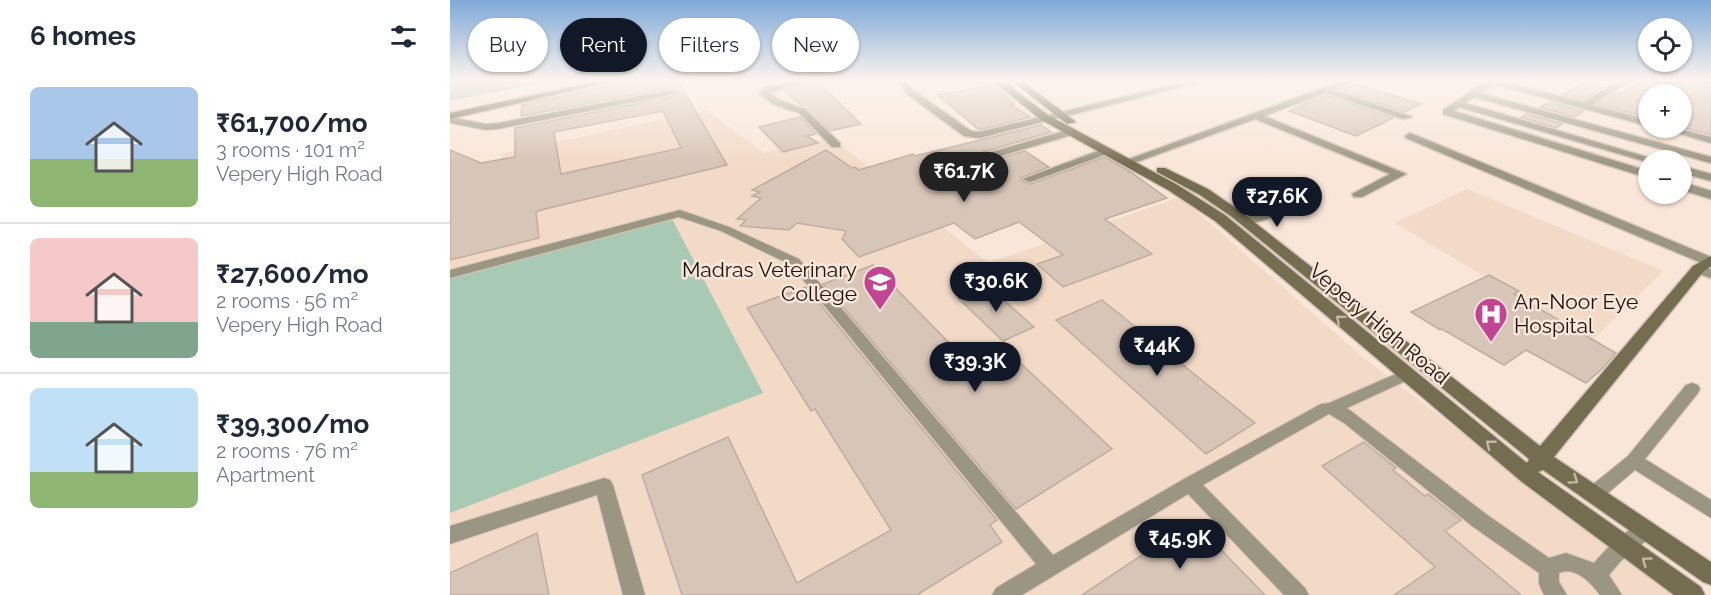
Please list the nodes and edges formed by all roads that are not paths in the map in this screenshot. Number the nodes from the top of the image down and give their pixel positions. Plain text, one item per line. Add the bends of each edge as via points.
1 (490, 109) edge
2 (586, 109) edge
3 (796, 109) edge
4 (934, 109) edge
5 (1040, 109) edge
6 (1044, 109) edge
7 (1082, 109) edge
8 (1275, 109) edge
9 (1382, 109) edge
10 (1451, 109) edge
11 (1474, 109) edge
12 (1529, 109) edge
13 (1598, 109) edge
14 (1051, 116) junction
15 (1256, 116) junction
16 (1407, 117) dead end
17 (450, 118) edge
18 (1638, 120) edge
19 (1071, 132) junction
20 (1692, 135) edge
21 (1410, 136) dead end
22 (1711, 140) edge
23 (836, 145) dead end
24 (1106, 151) junction
25 (1638, 156) edge
26 (1132, 160) junction
27 (1711, 160) edge
28 (938, 171) dead end
29 (1692, 172) edge
30 (1638, 173) edge
31 (1711, 178) edge
32 (1029, 179) dead end
33 (1692, 189) edge
34 (1358, 194) dead end
35 (1711, 195) edge
36 (1300, 205) dead end
37 (1246, 221) junction
38 (1707, 266) edge
39 (450, 274) edge
40 (1406, 375) junction
41 (1692, 389) dead end
42 (1332, 408) junction
43 (1541, 458) junction
44 (1634, 460) junction
45 (1529, 476) junction
46 (1190, 484) junction
47 (1594, 494) junction
48 (1711, 510) edge
49 (1645, 530) junction
50 (450, 535) edge
51 (1625, 546) junction
52 (1051, 567) junction
53 (1549, 569) junction
54 (1596, 575) junction
55 (1711, 575) edge
56 (634, 595) edge
57 (1003, 595) edge
58 (1298, 595) edge
59 (1556, 595) edge
60 (1611, 595) edge
61 (1694, 595) edge

1 - 17 main road
2 - 17 lane via 486,127
3 - 23 street
4 - 14 street via 972,135
5 - 14 main road, Vepery High Road
6 - 14 main road, Vepery High Road
7 - 14 street
8 - 15 street
9 - 16 street
10 - 30 street via 1446,112
11 - 25 street
12 - 27 street
13 - 18 street
14 - 19 main road, Vepery High Road
14 - 26 main road, Vepery High Road
15 - 26 street
15 - 34 street via 1400,174
19 - 24 main road, Vepery High Road
19 - 28 street
20 - 22 street
21 - 38 street
24 - 26 main road, Vepery High Road
24 - 32 street
26 - 37 main road, Vepery High Road via 1204,192
40 -> 26 main road, Vepery High Road via 1220,218
29 - 31 street
33 - 35 street
36 - 37 street
37 - 43 main road, Vepery High Road
38 - 43 main road
39 - 52 lane via 680,213 795,262
40 - 42 lane
45 -> 40 main road, Vepery High Road
41 - 44 lane
42 - 46 lane via 1320,410
42 - 53 lane
43 - 45 main road
43 -> 47 main road, Vepery High Road
44 - 47 lane
44 - 48 lane
45 - 51 main road, Vepery High Road
46 - 52 lane
46 - 58 lane
47 - 49 main road, Vepery High Road
49 - 51 lane
49 - 55 main road, Vepery High Road
50 - 56 lane via 604,485
51 - 54 lane
61 -> 51 main road, Vepery High Road
52 - 57 lane
53 - 54 lane via 1553,564 1568,562
53 - 59 lane via 1549,584
54 - 60 lane

